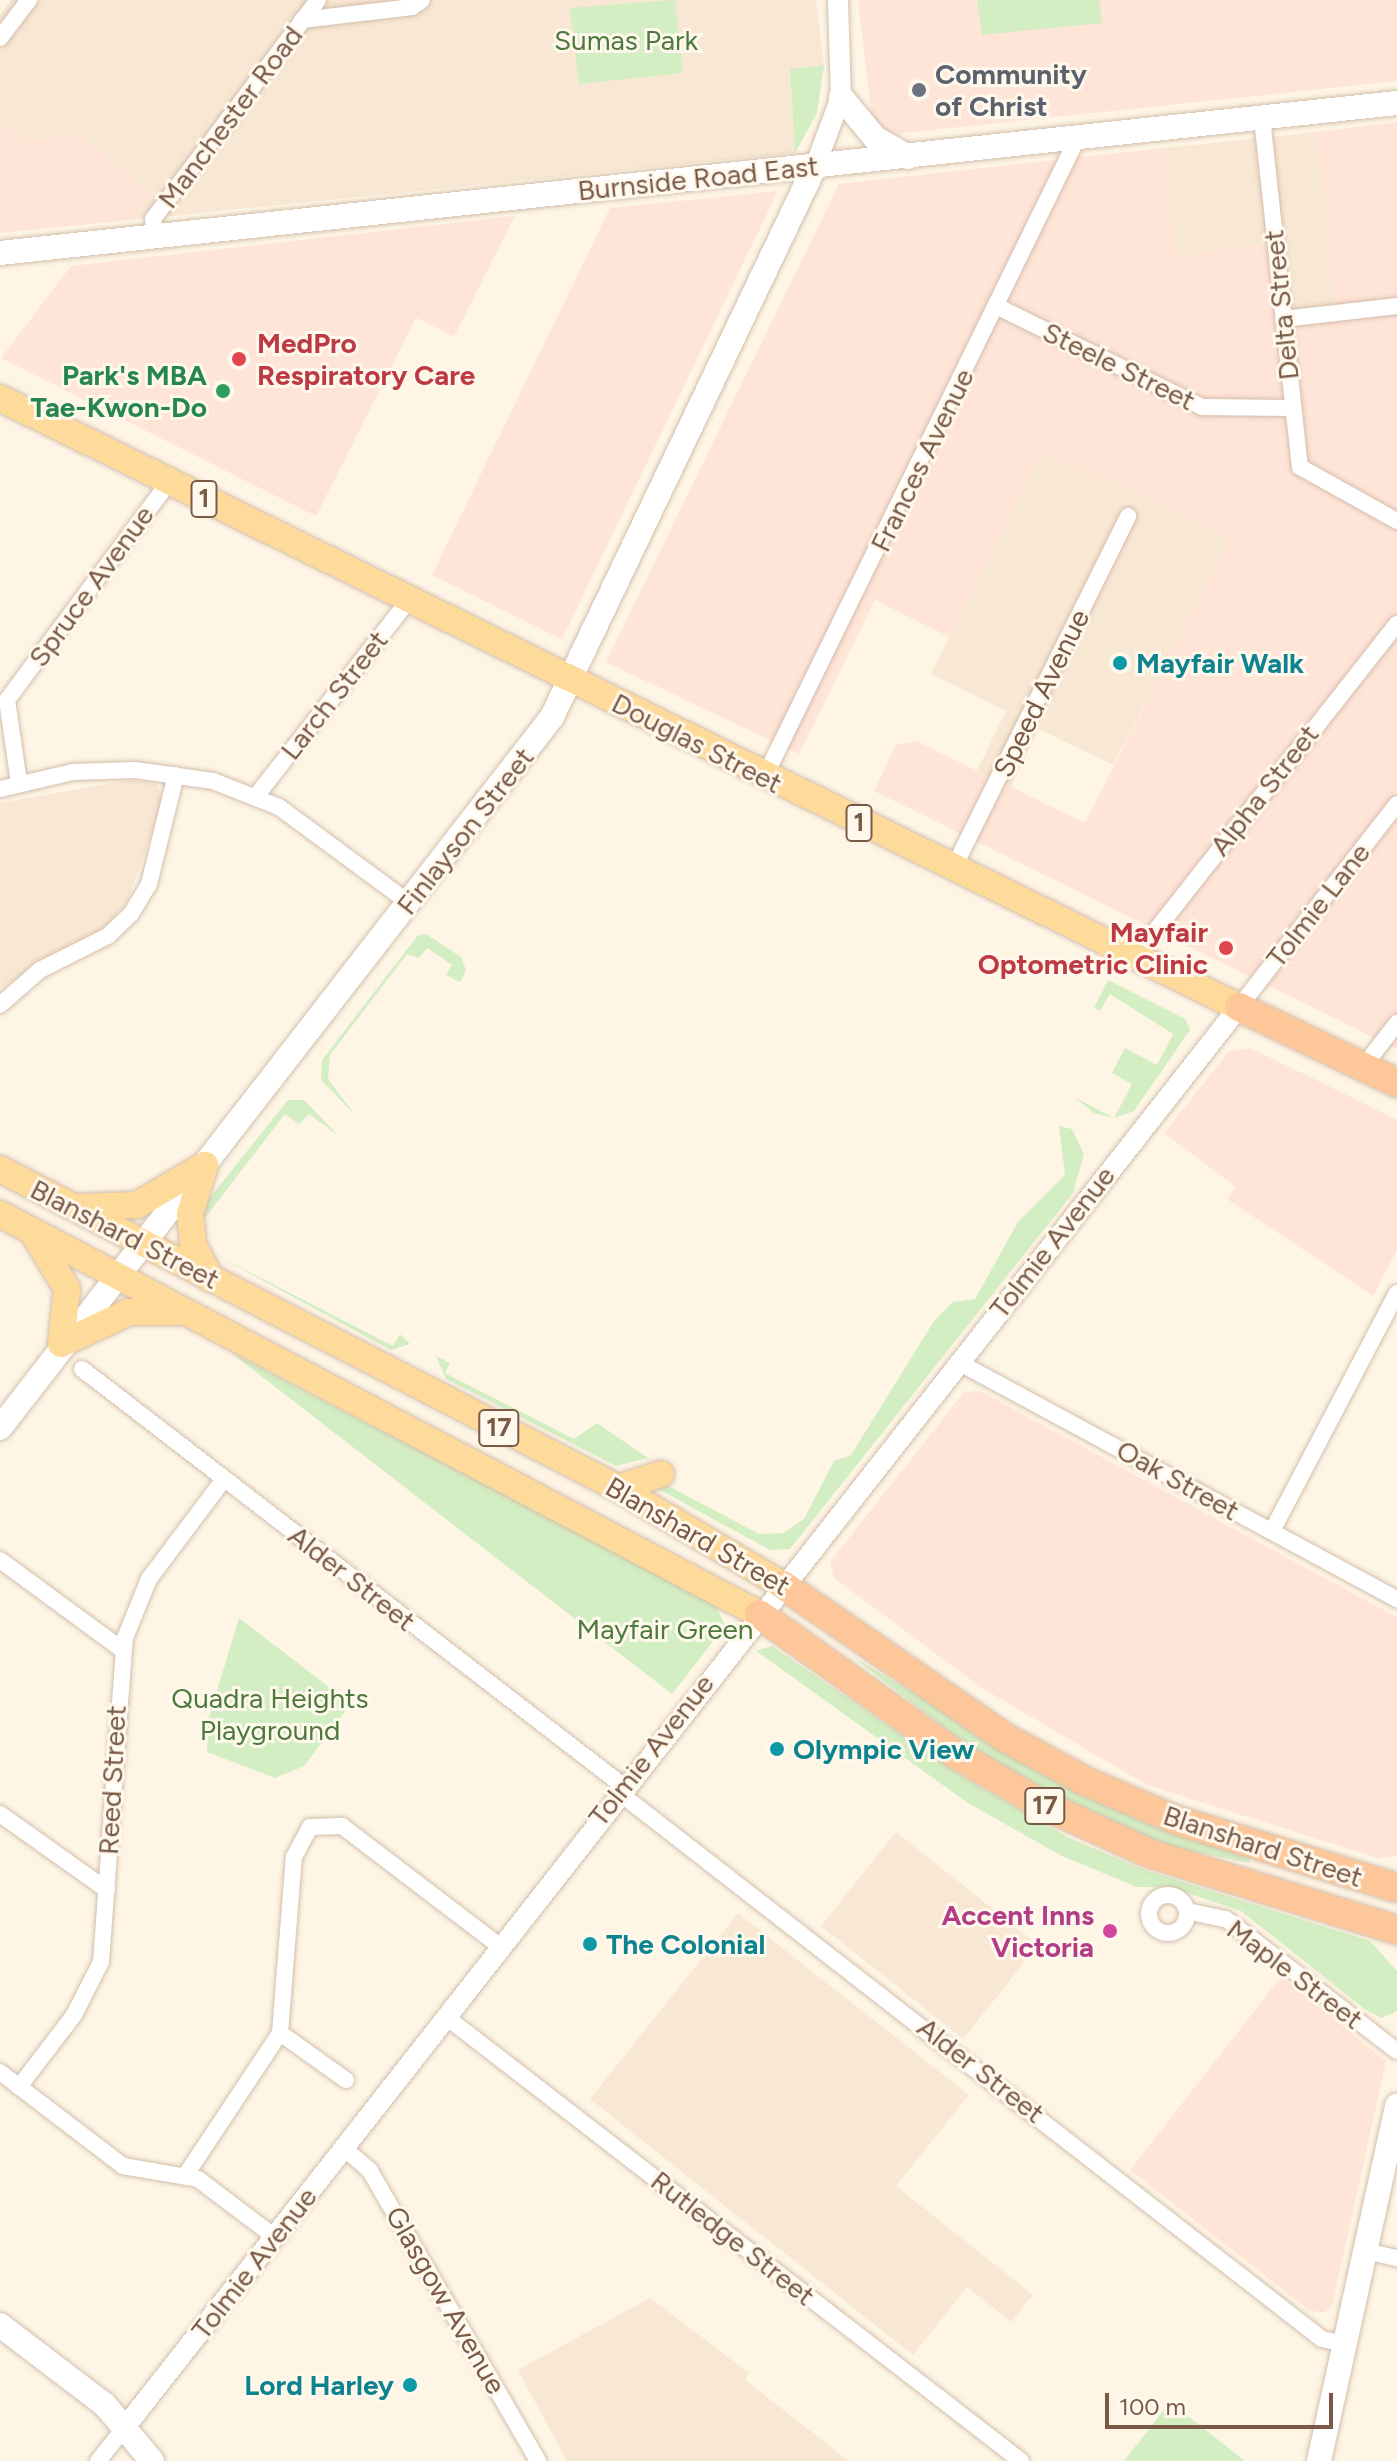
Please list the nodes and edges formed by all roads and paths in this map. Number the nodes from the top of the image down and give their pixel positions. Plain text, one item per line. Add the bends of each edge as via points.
1 (29, 0) edge
2 (318, 0) edge
3 (422, 0) edge
4 (838, 0) edge
5 (302, 20) junction
6 (0, 38) edge
7 (841, 97) junction
8 (1397, 103) edge
9 (1262, 118) junction
10 (1077, 139) junction
11 (908, 157) junction
12 (816, 164) junction
13 (155, 237) junction
14 (0, 253) edge
15 (1397, 306) edge
16 (998, 307) junction
17 (1283, 319) junction
18 (0, 398) edge
19 (1291, 408) junction
20 (169, 482) junction
21 (1128, 516) dead end
22 (1397, 521) edge
23 (411, 597) junction
24 (1397, 624) edge
25 (572, 680) junction
26 (176, 775) junction
27 (764, 778) junction
28 (19, 783) junction
29 (0, 789) edge
30 (257, 795) junction
31 (1397, 804) edge
32 (953, 869) junction
33 (409, 903) junction
34 (1134, 958) junction
35 (0, 1005) edge
36 (1239, 1007) junction
37 (1397, 1023) edge
38 (1363, 1067) junction
39 (1397, 1083) edge
40 (205, 1165) junction
41 (3, 1169) edge
42 (64, 1203) junction
43 (0, 1214) edge
44 (29, 1229) junction
45 (140, 1243) junction
46 (115, 1274) junction
47 (211, 1279) junction
48 (1397, 1293) edge
49 (192, 1315) junction
50 (61, 1344) junction
51 (958, 1362) junction
52 (82, 1369) dead end
53 (0, 1428) edge
54 (661, 1474) dead end
55 (224, 1479) junction
56 (618, 1488) junction
57 (1272, 1531) junction
58 (0, 1560) edge
59 (783, 1585) junction
60 (1397, 1599) edge
61 (759, 1614) junction
62 (121, 1649) junction
63 (620, 1788) junction
64 (0, 1814) edge
65 (1397, 1874) edge
66 (1369, 1880) junction
67 (1397, 1888) edge
68 (107, 1890) junction
69 (1187, 1911) dead end
70 (1370, 1922) junction
71 (1397, 1930) edge
72 (1397, 1943) edge
73 (498, 1945) junction
74 (445, 2016) junction
75 (280, 2033) junction
76 (1397, 2051) edge
77 (0, 2072) edge
78 (346, 2080) dead end
79 (19, 2087) junction
80 (1397, 2105) edge
81 (344, 2148) junction
82 (187, 2173) junction
83 (275, 2237) junction
84 (1366, 2251) junction
85 (1397, 2258) edge
86 (0, 2325) edge
87 (1345, 2344) junction
88 (126, 2426) junction
89 (98, 2461) edge
90 (152, 2461) edge
91 (538, 2461) edge
92 (1021, 2461) edge
93 (1319, 2461) edge

1 - 6 street
2 - 5 street, Manchester Road
3 - 5 street via 412,7
4 - 7 street
5 - 13 street, Manchester Road via 153,219
7 - 11 main road via 875,138
7 - 12 street
8 - 9 main road, Burnside Road East
9 - 10 main road, Burnside Road East
9 - 17 street, Delta Street
10 - 11 main road, Burnside Road East
10 - 16 street, Frances Avenue
11 - 12 main road, Burnside Road East
12 - 13 main road, Burnside Road East
12 - 25 main road, Finlayson Street
13 - 14 main road, Burnside Road East
15 - 17 street
16 - 19 street, Steele Street via 1202,407
16 - 27 street, Frances Avenue
17 - 19 street, Delta Street
18 - 20 main road, Douglas Street / 1
19 - 22 street, Delta Street via 1300,467 1318,482
20 - 23 main road, Douglas Street / 1
20 - 28 street, Spruce Avenue via 7,700
21 - 32 street, Speed Avenue
23 - 25 main road, Douglas Street / 1
23 - 30 street, Larch Street
24 - 34 street, Alpha Street
25 - 27 main road, Douglas Street / 1
25 - 33 main road, Finlayson Street
26 - 28 street via 73,772
26 - 30 street
26 - 35 street via 149,884 131,914 108,936 40,970
27 - 32 main road, Douglas Street / 1
28 - 29 street
30 - 33 street
31 - 36 street, Tolmie Lane
32 - 34 main road, Douglas Street / 1
33 - 40 main road, Finlayson Street
34 - 36 main road, Douglas Street / 1
36 - 38 highway, Douglas Street / 1
36 - 51 street, Tolmie Avenue
37 - 38 street
38 - 39 highway, Douglas Street / 1
40 - 42 main road via 127,1208
40 - 45 main road, Finlayson Street
40 - 47 main road via 190,1214 193,1244
41 - 42 main road, Blanshard Street / 17
42 - 45 main road, Blanshard Street / 17
43 - 44 main road, Blanshard Street / 17
44 - 46 main road, Blanshard Street / 17
44 - 50 main road via 56,1260 67,1289
45 - 46 main road, Finlayson Street
45 - 47 main road, Blanshard Street / 17
46 - 49 main road, Blanshard Street / 17
46 - 50 main road, Finlayson Street
47 - 56 main road, Blanshard Street / 17
48 - 57 street
49 - 50 main road via 129,1312
49 - 61 main road, Blanshard Street / 17
50 - 53 main road, Finlayson Street
51 - 57 street, Oak Street
51 - 59 street, Tolmie Avenue
52 - 55 street, Alder Street
54 - 56 main road
55 - 62 street, Reed Street via 149,1579
55 - 63 street, Alder Street
56 - 59 main road, Blanshard Street / 17
57 - 60 street, Oak Street
58 - 62 street
59 - 61 street, Tolmie Avenue
59 - 66 highway, Blanshard Street / 17 via 1004,1737 1085,1781 1176,1820
61 - 63 street, Tolmie Avenue
61 - 70 highway, Blanshard Street / 17 via 957,1755 1039,1803 1151,1854
62 - 68 street, Reed Street
63 - 73 street, Tolmie Avenue
63 - 87 street, Alder Street via 1322,2339
64 - 68 street
65 - 66 highway
66 - 67 highway, Blanshard Street / 17
68 - 79 street, Reed Street via 106,1934 90,1987
69 - 76 street, Maple Street via 1226,1919
70 - 71 highway, Blanshard Street / 17
70 - 72 highway
73 - 74 street, Tolmie Avenue
73 - 75 street via 342,1826 318,1823 300,1836 294,1857
74 - 81 street, Tolmie Avenue
74 - 92 street, Rutledge Street
75 - 78 street
75 - 82 street
77 - 79 street
79 - 82 street via 123,2166
80 - 84 main road
81 - 83 street, Tolmie Avenue
81 - 91 street, Glasgow Avenue via 370,2171
82 - 83 street
83 - 88 street, Tolmie Avenue
84 - 85 street
84 - 87 main road
86 - 88 main road
87 - 93 main road
88 - 89 street, Tolmie Avenue
88 - 90 main road

